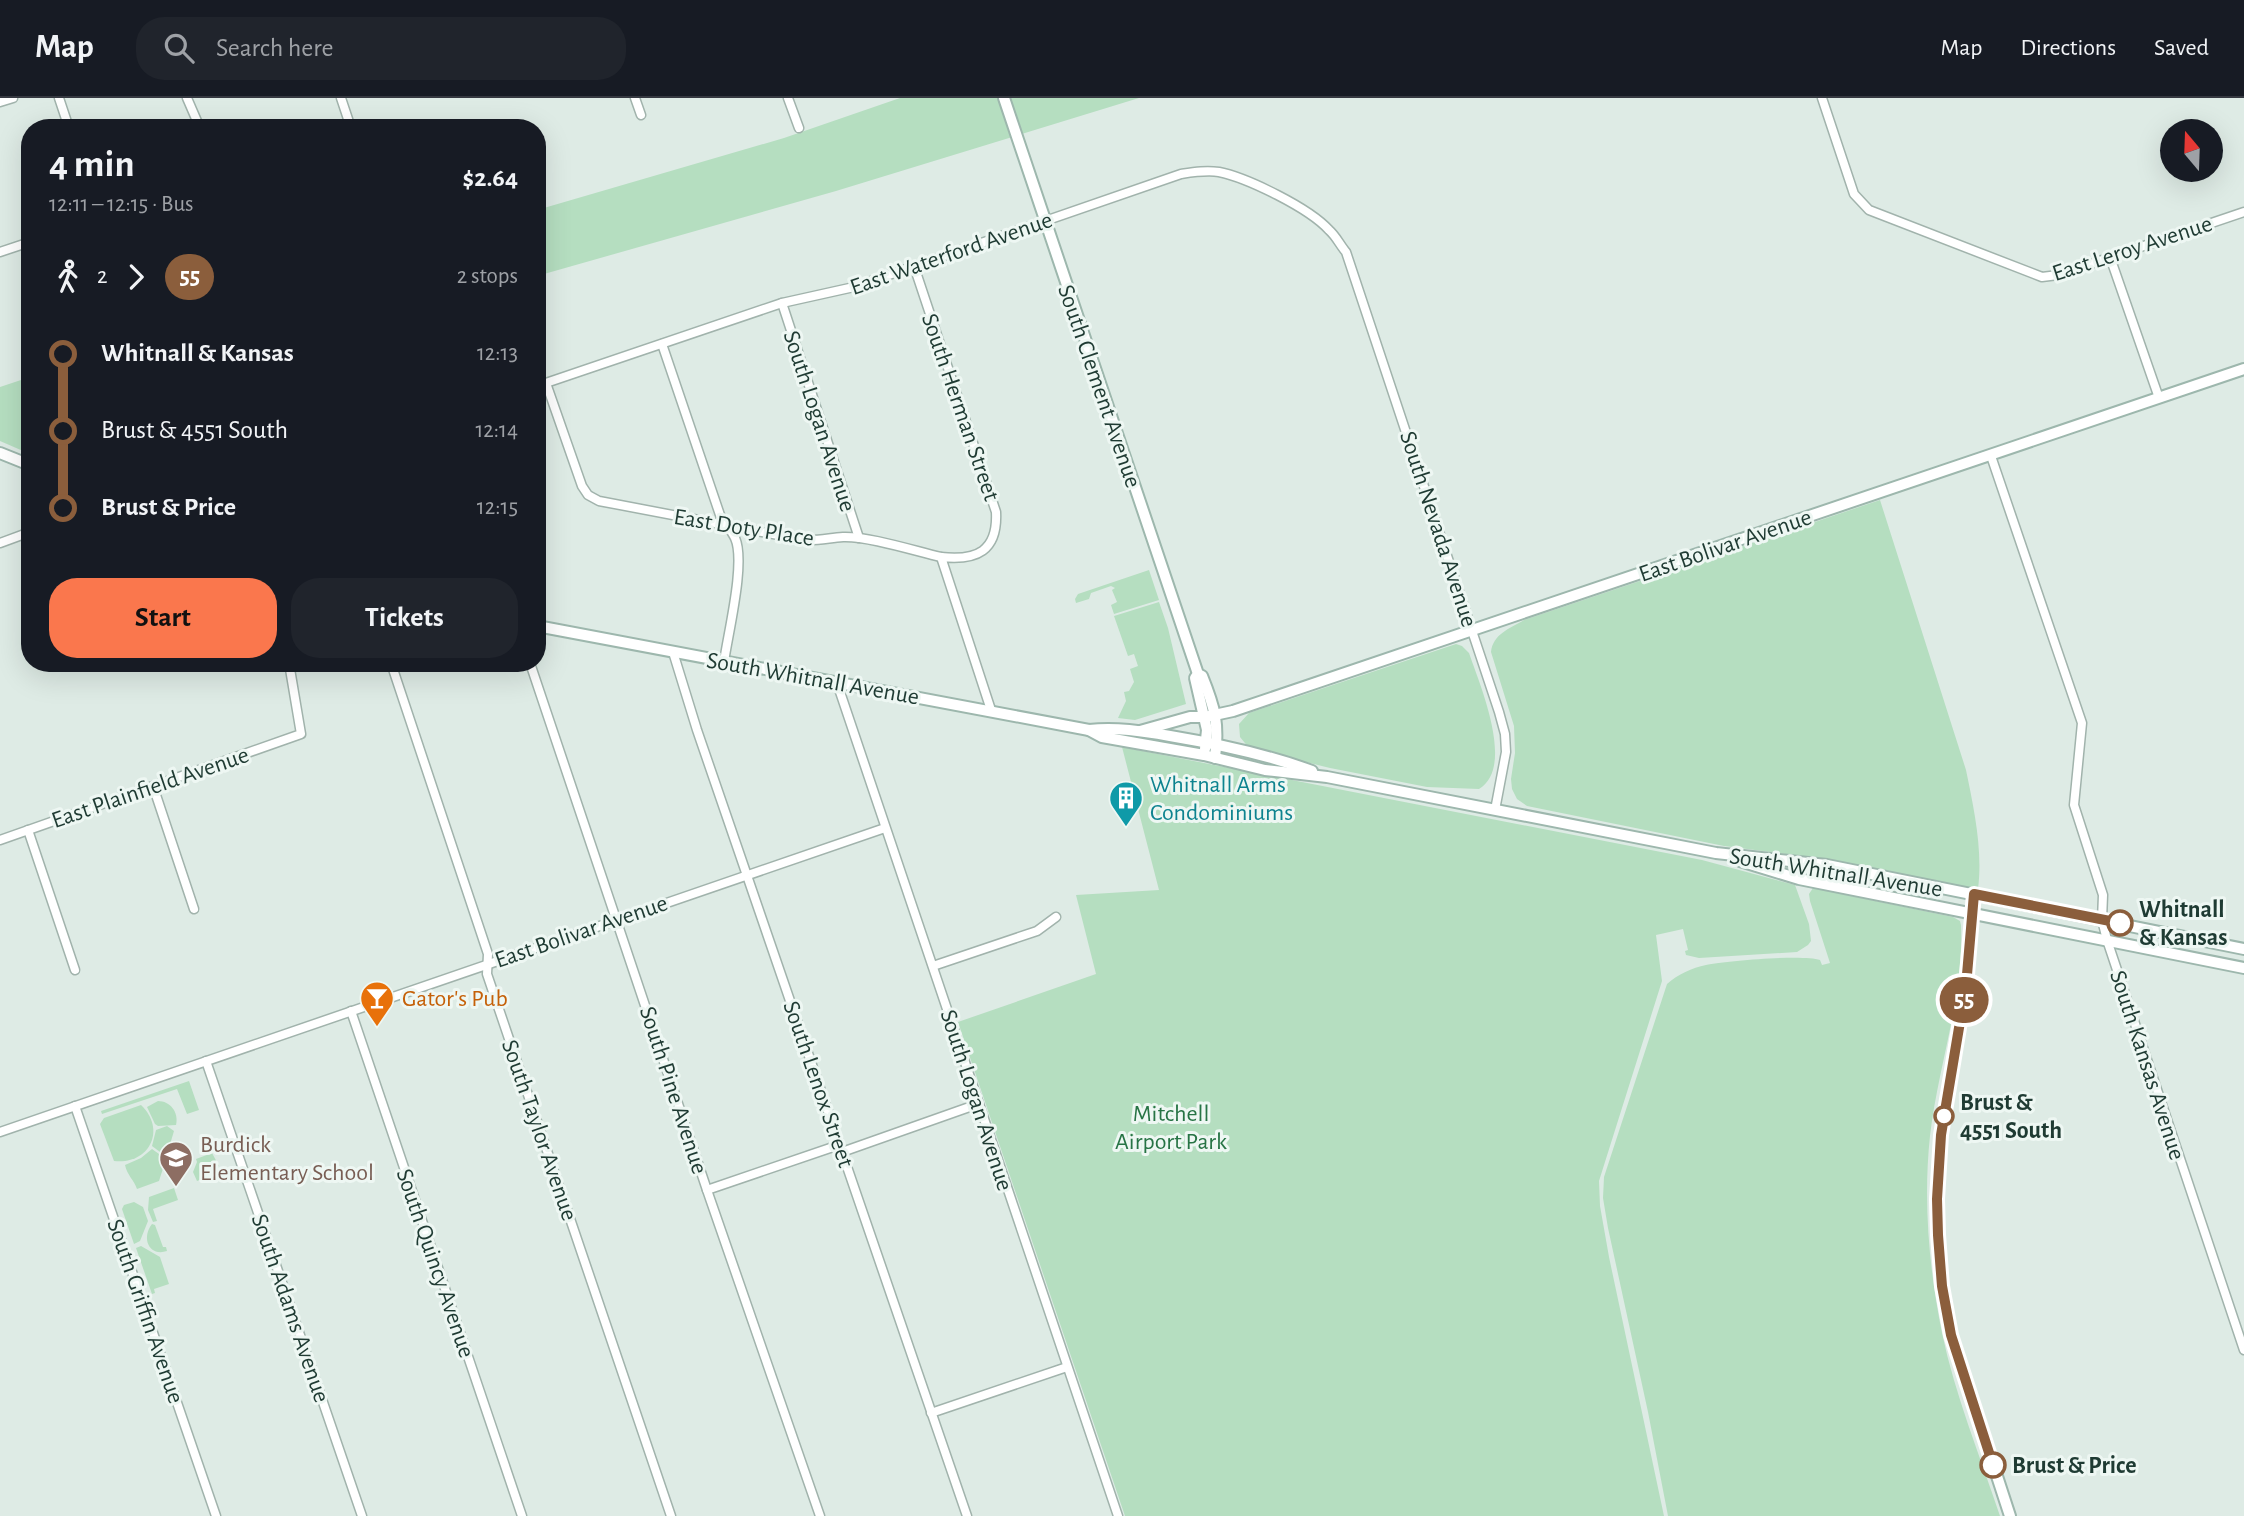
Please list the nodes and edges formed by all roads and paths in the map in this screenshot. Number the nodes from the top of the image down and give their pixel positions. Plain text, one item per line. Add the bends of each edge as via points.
1 (13, 98) edge
2 (59, 98) edge
3 (187, 98) edge
4 (341, 98) edge
5 (635, 98) edge
6 (788, 98) edge
7 (1003, 98) edge
8 (1822, 98) edge
9 (0, 102) edge
10 (641, 115) dead end
11 (66, 119) edge
12 (196, 119) edge
13 (348, 119) edge
14 (799, 128) dead end
15 (2244, 212) edge
16 (1044, 220) junction
17 (21, 245) edge
18 (0, 252) edge
19 (1346, 252) joint
20 (2110, 257) junction
21 (914, 266) junction
22 (782, 303) junction
23 (662, 344) junction
24 (2243, 373) edge
25 (546, 383) edge
26 (546, 394) edge
27 (2159, 398) junction
28 (0, 453) edge
29 (1991, 456) junction
30 (21, 462) edge
31 (727, 526) junction
32 (21, 535) edge
33 (859, 538) junction
34 (0, 542) edge
35 (941, 557) junction
36 (546, 628) edge
37 (1472, 630) junction
38 (673, 652) junction
39 (724, 662) junction
40 (291, 672) edge
41 (394, 672) edge
42 (533, 672) edge
43 (837, 683) junction
44 (991, 710) junction
45 (1210, 716) junction
46 (1089, 730) junction
47 (1140, 731) junction
48 (1211, 743) junction
49 (1209, 757) junction
50 (1327, 777) junction
51 (153, 786) junction
52 (1496, 810) junction
53 (885, 828) junction
54 (28, 830) junction
55 (0, 839) edge
56 (1716, 853) junction
57 (748, 874) junction
58 (1974, 894) junction
59 (194, 909) dead end
60 (1973, 914) junction
61 (1056, 917) dead end
62 (617, 919) junction
63 (2102, 920) junction
64 (2107, 940) junction
65 (2226, 945) junction
66 (2244, 949) edge
67 (2222, 963) junction
68 (488, 964) junction
69 (933, 966) junction
70 (2244, 968) edge
71 (75, 970) dead end
72 (351, 1011) junction
73 (206, 1061) junction
74 (978, 1104) junction
75 (75, 1106) junction
76 (0, 1132) edge
77 (841, 1148) junction
78 (707, 1190) junction
79 (2244, 1350) edge
80 (1067, 1367) junction
81 (931, 1413) junction
82 (216, 1516) edge
83 (362, 1516) edge
84 (522, 1516) edge
85 (671, 1516) edge
86 (820, 1516) edge
87 (967, 1516) edge
88 (1118, 1516) edge
89 (2010, 1516) edge

1 - 9 street
2 - 11 street
3 - 12 street
4 - 13 street
5 - 10 street
6 - 14 street
7 - 16 street, South Clement Avenue
8 - 20 street, East Leroy Avenue via 1854,194 1864,206 2042,277
15 - 20 street, East Leroy Avenue
16 - 19 street, East Waterford Avenue via 1181,174 1218,172 1307,211 1330,230
16 - 21 street, East Waterford Avenue
16 - 45 street, South Clement Avenue
17 - 18 street
19 - 37 street, South Nevada Avenue
20 - 27 street
21 - 22 street, East Waterford Avenue via 839,291
21 - 35 street, South Herman Street via 996,512 995,532 986,548 968,558
22 - 23 street, East Waterford Avenue
22 - 33 street, South Logan Avenue
23 - 25 street, East Waterford Avenue
23 - 31 street
24 - 27 street, East Bolivar Avenue
26 - 31 street, East Doty Place via 588,495
27 - 29 street, East Bolivar Avenue
28 - 30 street
29 - 37 street, East Bolivar Avenue
29 - 63 street, South Kansas Avenue via 2082,723 2074,805 2103,895
31 - 33 street, East Doty Place via 804,540
31 - 39 street via 735,538 739,566
32 - 34 street
33 - 35 street, East Doty Place
35 - 44 street
36 - 38 street, South Whitnall Avenue
37 - 45 street, East Bolivar Avenue
37 - 52 street, South Nevada Avenue via 1504,734 1506,752
38 - 39 street, South Whitnall Avenue
38 - 57 street, South Lenox Street
39 - 43 street, South Whitnall Avenue
40 - 51 street, East Plainfield Avenue via 301,734
41 - 68 street, South Taylor Avenue
42 - 62 street, South Pine Avenue
43 - 44 street, South Whitnall Avenue
43 - 53 street, South Logan Avenue
44 - 46 street, South Whitnall Avenue
45 - 47 street, East Bolivar Avenue
45 - 48 street, South Clement Avenue via 1207,730
46 - 47 street, South Whitnall Avenue
46 - 49 street, South Whitnall Avenue via 1102,737
47 - 48 street, South Whitnall Avenue
48 - 49 street, South Clement Avenue
48 - 50 street, South Whitnall Avenue
49 - 50 street, South Whitnall Avenue via 1265,771
50 - 52 street, South Whitnall Avenue
51 - 54 street, East Plainfield Avenue
51 - 59 street
52 - 56 street, South Whitnall Avenue
53 - 57 street, East Bolivar Avenue
53 - 69 street, South Logan Avenue
54 - 55 street, East Plainfield Avenue
54 - 71 street
56 - 58 street, South Whitnall Avenue via 1827,865
56 - 60 street, South Whitnall Avenue via 1799,879
57 - 62 street, East Bolivar Avenue
57 - 77 street, South Lenox Street
58 - 60 street
58 - 63 street, South Whitnall Avenue
60 - 64 street, South Whitnall Avenue
60 - 89 street via 1941,1135 1938,1235 1951,1335
61 - 69 street via 1037,931
62 - 68 street, East Bolivar Avenue
62 - 78 street, South Pine Avenue
63 - 64 street, South Kansas Avenue
63 - 65 street, South Whitnall Avenue
64 - 67 street, South Whitnall Avenue
64 - 79 street, South Kansas Avenue
65 - 66 street, South Whitnall Avenue
65 - 67 street
67 - 70 street, South Whitnall Avenue
68 - 72 street, East Bolivar Avenue
68 - 85 street, South Taylor Avenue via 487,974
69 - 74 street, South Logan Avenue
72 - 73 street, East Bolivar Avenue
72 - 84 street, South Quincy Avenue
73 - 75 street, East Bolivar Avenue
73 - 83 street, South Adams Avenue
74 - 77 street
74 - 80 street, South Logan Avenue
75 - 76 street, East Bolivar Avenue
75 - 82 street, South Griffin Avenue
77 - 78 street
77 - 81 street, South Lenox Street
78 - 86 street, South Pine Avenue
80 - 81 street
80 - 88 street, South Logan Avenue
81 - 87 street, South Lenox Street

